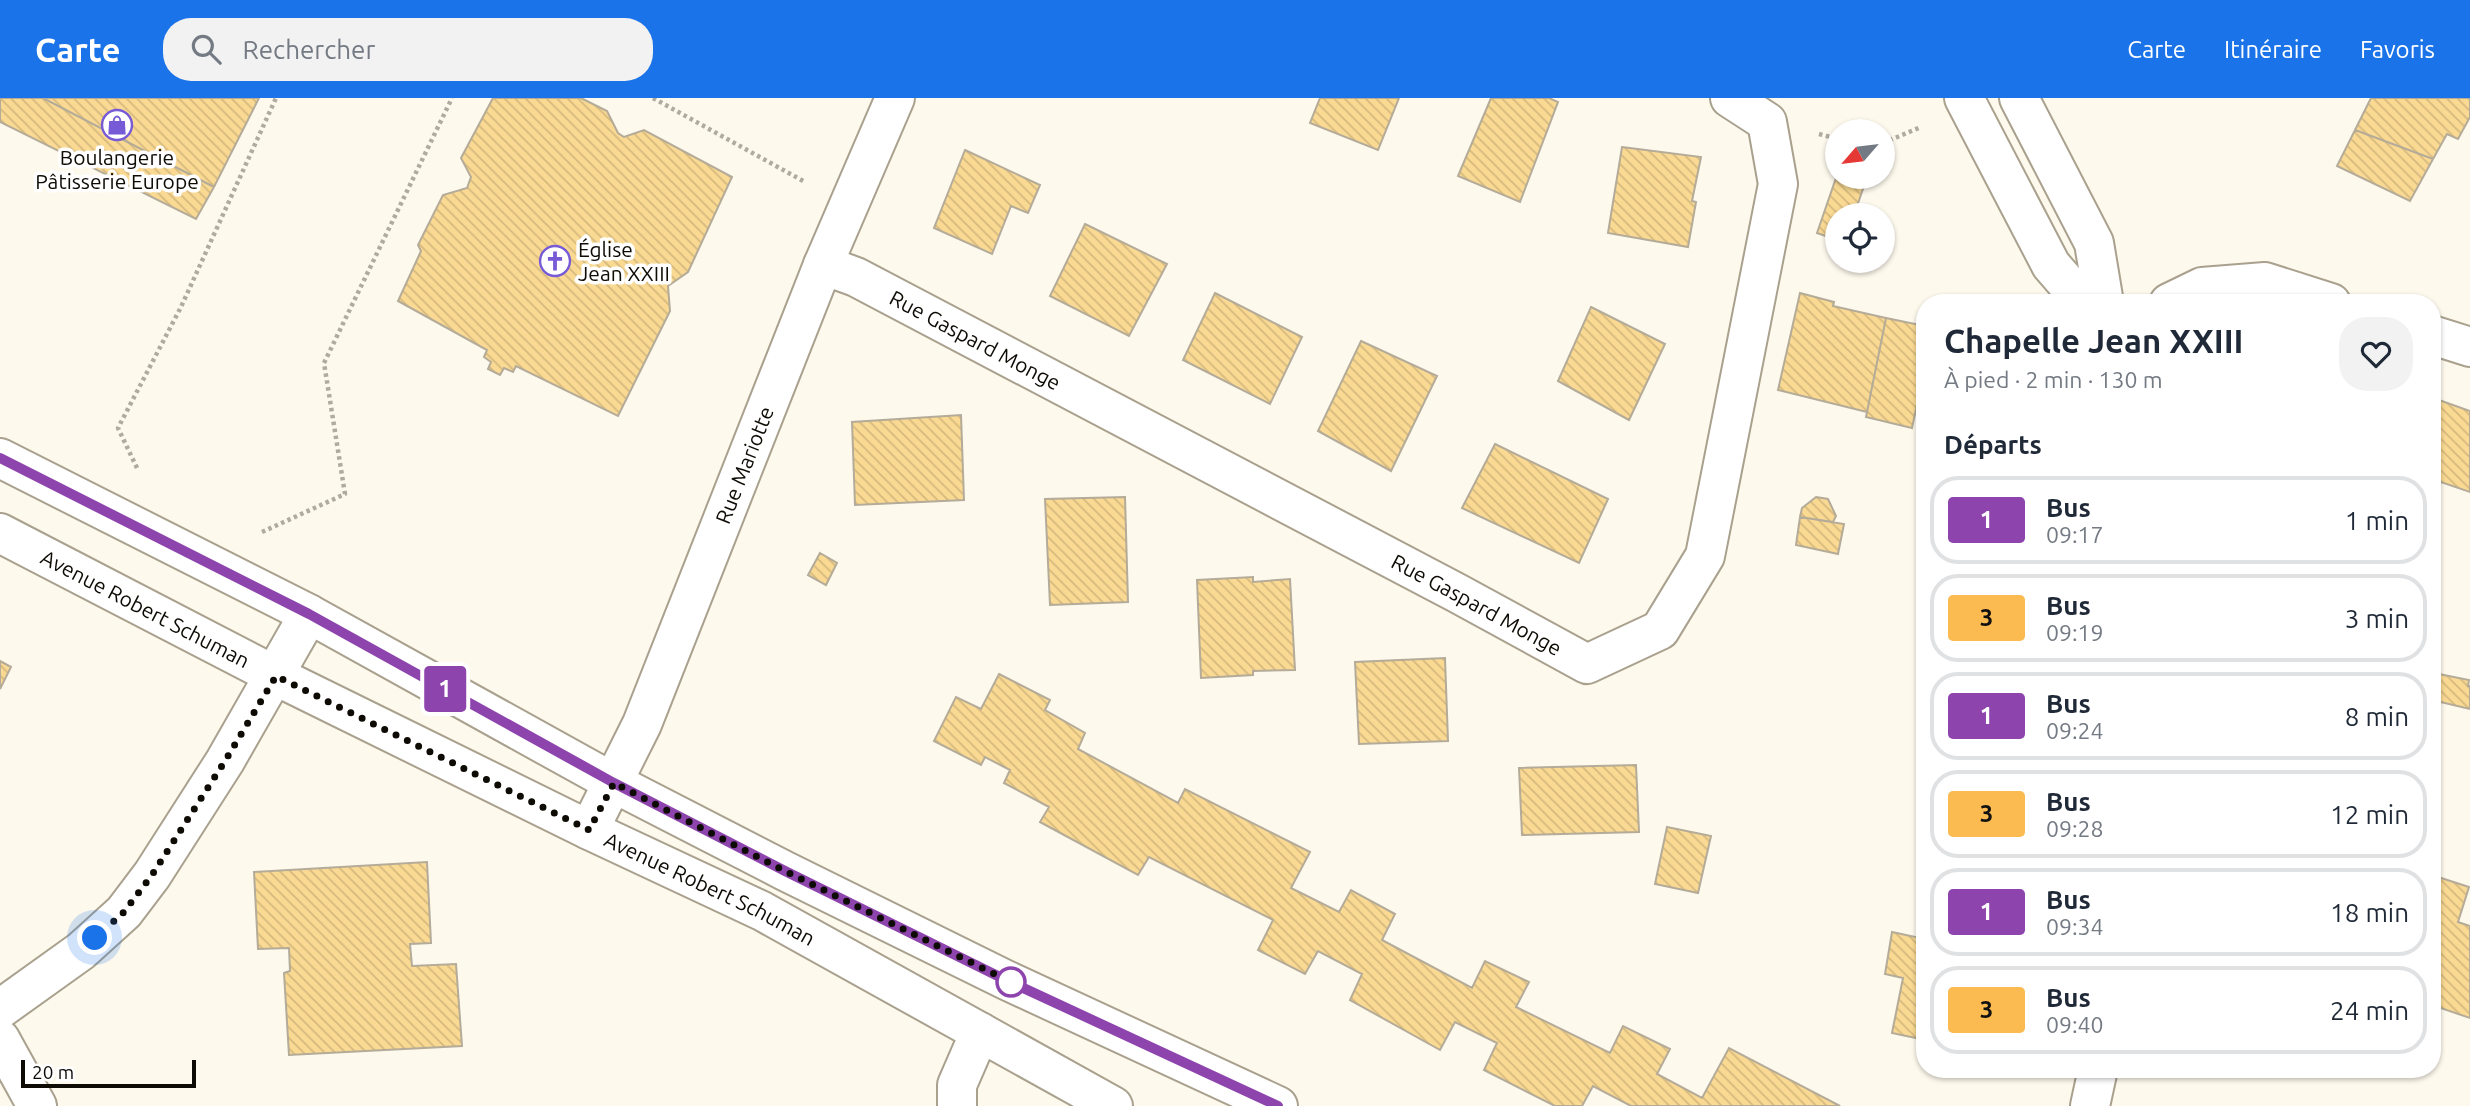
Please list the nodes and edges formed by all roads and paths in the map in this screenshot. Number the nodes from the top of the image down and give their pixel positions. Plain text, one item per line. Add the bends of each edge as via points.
1 (276, 98) edge
2 (452, 98) edge
3 (653, 98) edge
4 (895, 98) edge
5 (1730, 98) edge
6 (1964, 98) edge
7 (2020, 98) edge
8 (848, 206) junction
9 (823, 265) junction
10 (2076, 294) edge
11 (2102, 294) edge
12 (2188, 294) edge
13 (2303, 294) edge
14 (2441, 338) edge
15 (2470, 347) edge
16 (0, 458) edge
17 (140, 476) dead end
18 (0, 533) edge
19 (219, 568) junction
20 (309, 614) junction
21 (276, 676) junction
22 (614, 783) junction
23 (589, 830) junction
24 (0, 1009) edge
25 (980, 1032) junction
26 (0, 1039) edge
27 (37, 1106) edge
28 (957, 1106) edge
29 (1114, 1106) edge
30 (1278, 1106) edge

1 - 17 path via 181,307 118,428
2 - 19 path via 324,363 345,494 241,542
3 - 8 path
4 - 8 street, Rue Mariotte
5 - 9 street, Rue Gaspard Monge via 1767,122 1778,184 1706,556 1660,630 1587,664 856,277
6 - 10 street via 2051,265
7 - 11 street via 2094,243
8 - 9 street, Rue Mariotte
9 - 22 street, Rue Mariotte via 642,724
12 - 13 street via 2202,287 2265,282
14 - 15 street
16 - 19 street
18 - 21 street, Avenue Robert Schuman
19 - 20 street
20 - 21 street
20 - 22 street
21 - 23 street, Avenue Robert Schuman
21 - 24 street via 174,841 124,912 81,951
22 - 23 street, Rue Mariotte
22 - 30 street via 1006,980
23 - 25 street, Avenue Robert Schuman via 762,911
25 - 28 street via 957,1085
25 - 29 street, Avenue Robert Schuman
26 - 27 street

